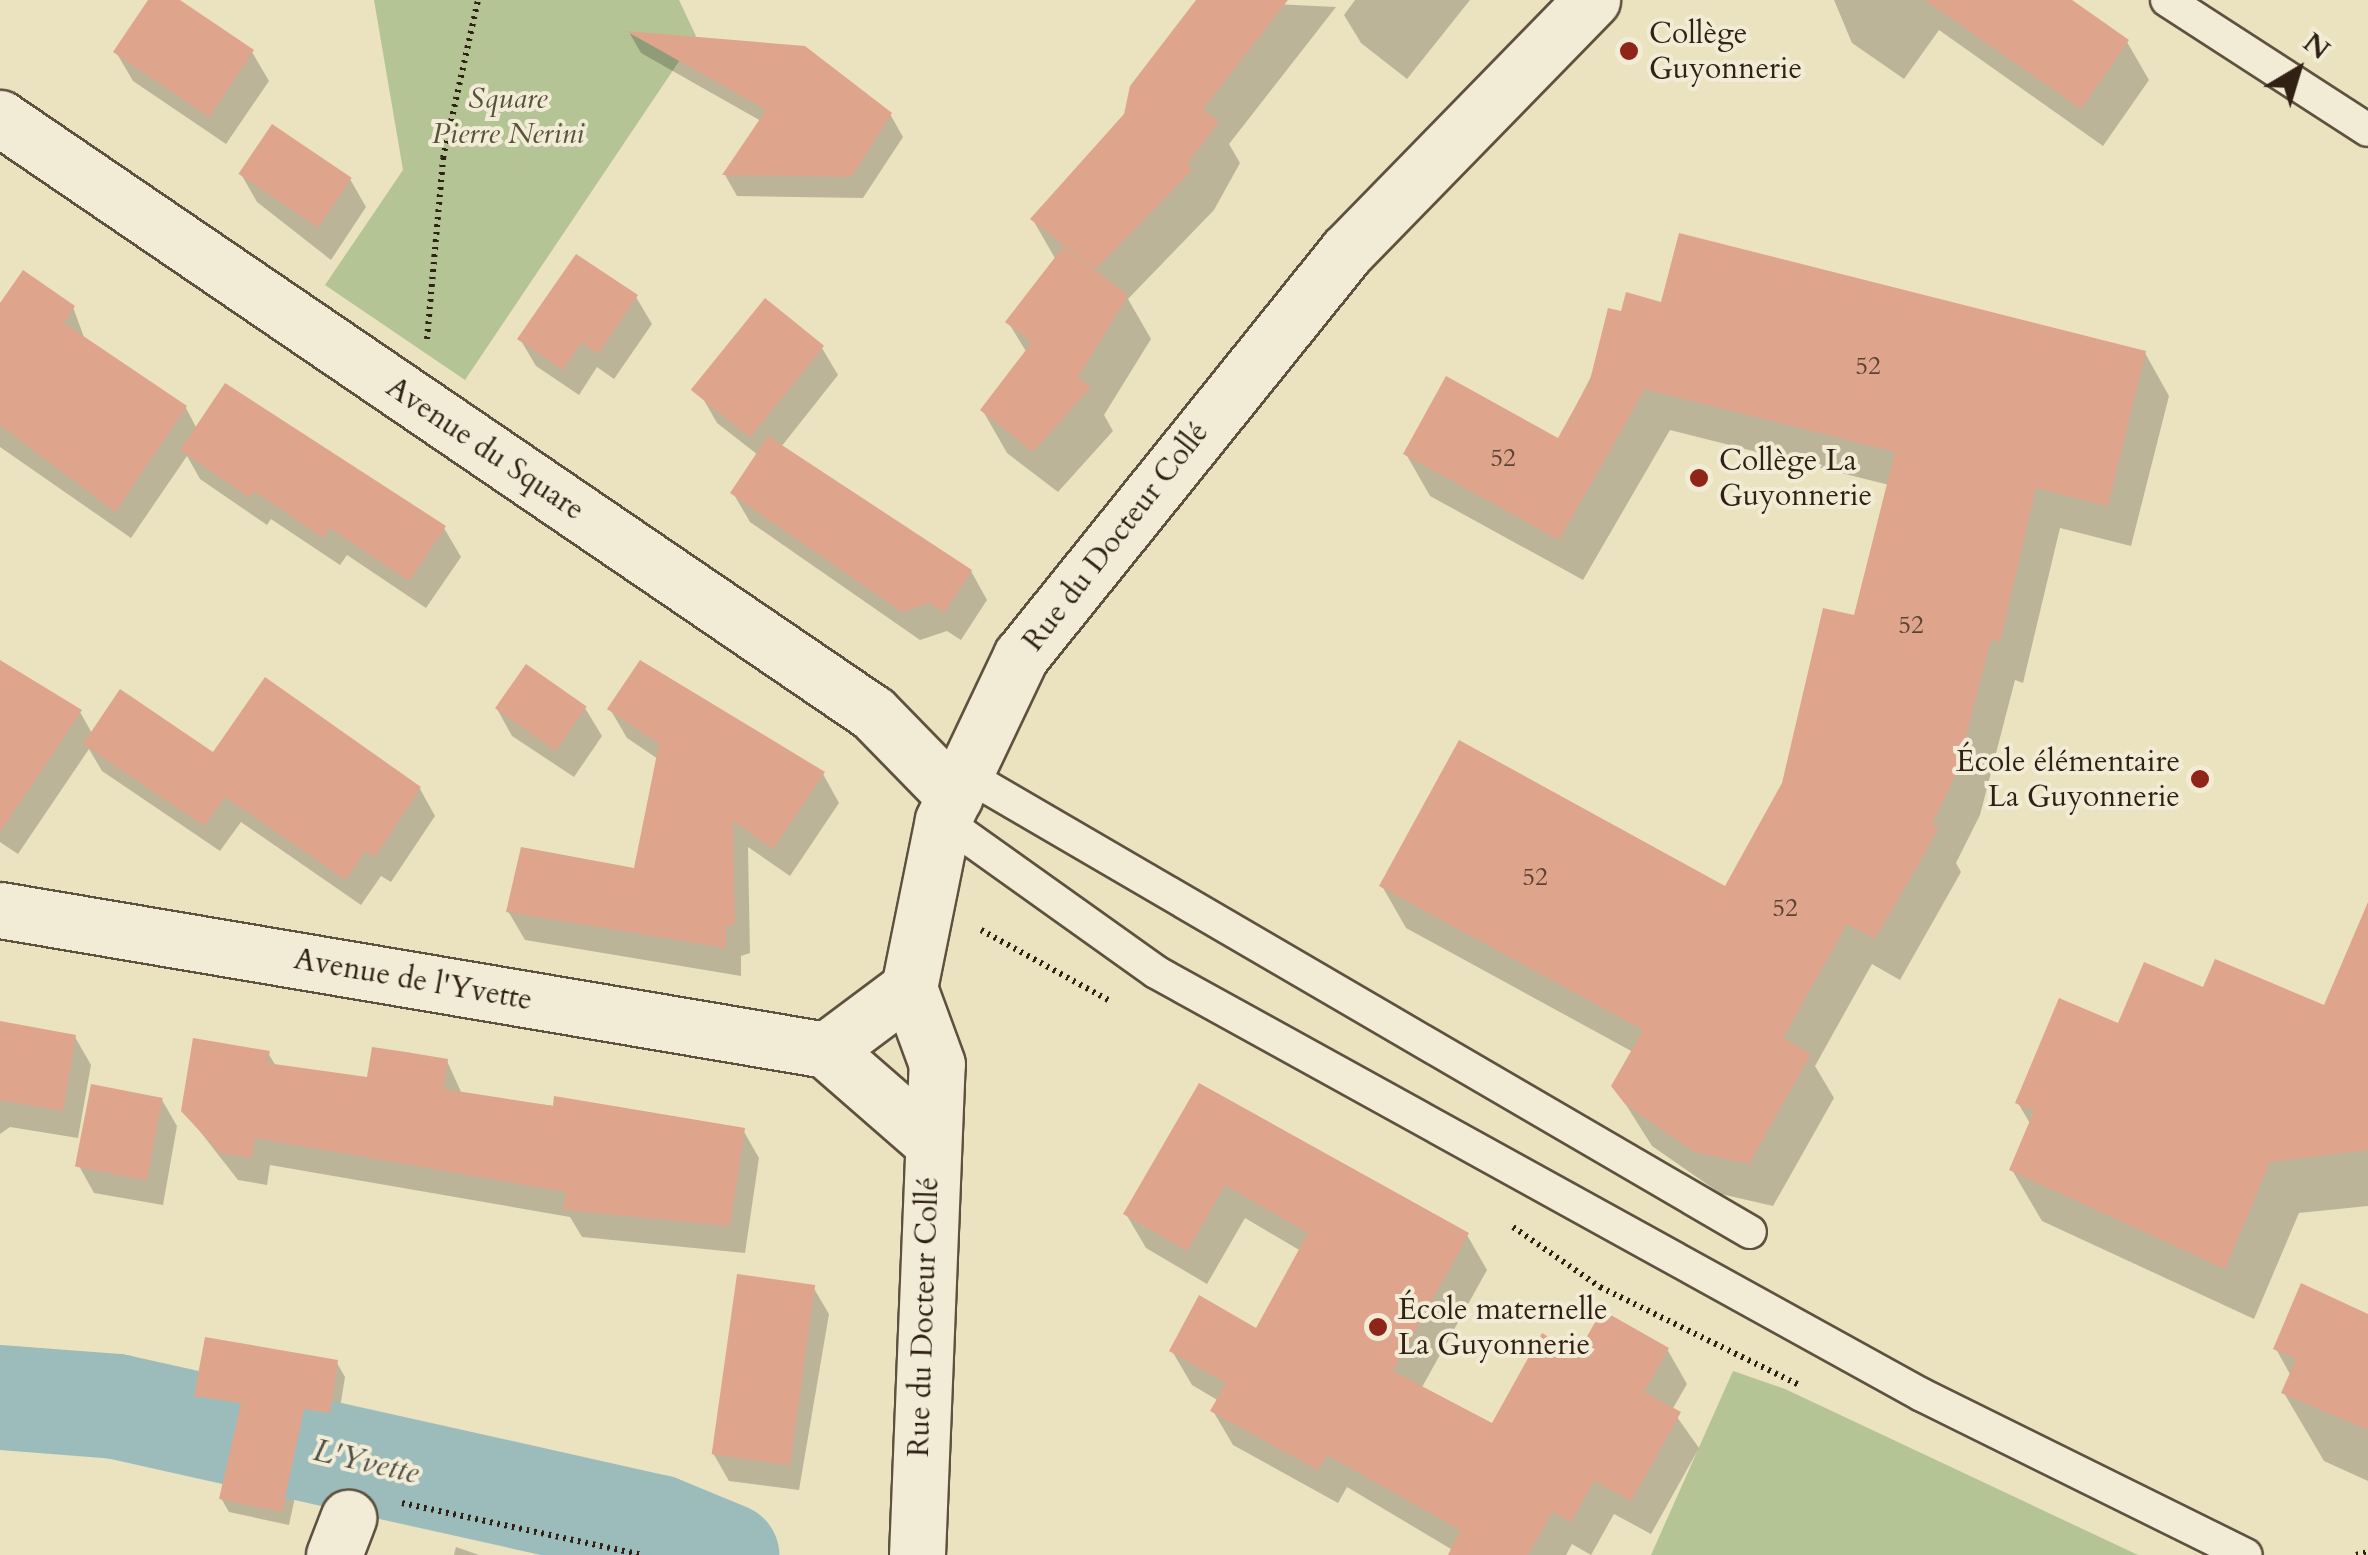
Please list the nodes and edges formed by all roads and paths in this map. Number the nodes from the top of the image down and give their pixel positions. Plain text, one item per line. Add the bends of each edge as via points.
1 (478, 0) edge
2 (1592, 0) edge
3 (2168, 0) edge
4 (0, 118) edge
5 (2368, 130) edge
6 (421, 405) junction
7 (955, 798) junction
8 (0, 910) edge
9 (909, 988) junction
10 (826, 1050) junction
11 (929, 1140) junction
12 (1750, 1232) dead end
13 (341, 1536) edge
14 (2368, 1552) edge
15 (642, 1555) edge
16 (917, 1555) edge
17 (2246, 1555) edge
18 (2356, 1555) edge

1 - 6 path via 443,158
2 - 7 street, Rue du Docteur Collé via 1404,188 1231,392 1021,656
3 - 5 lane
4 - 6 street, Avenue du Square
6 - 7 street, Avenue du Square via 872,713
7 - 9 street, Rue du Docteur Collé
7 - 12 lane
7 - 17 lane via 1156,972 1922,1395
8 - 10 street, Avenue de l'Yvette
9 - 10 street
9 - 11 street, Rue du Docteur Collé via 938,1064
10 - 11 street
11 - 16 street, Rue du Docteur Collé
13 - 15 path via 358,1494
14 - 18 path

